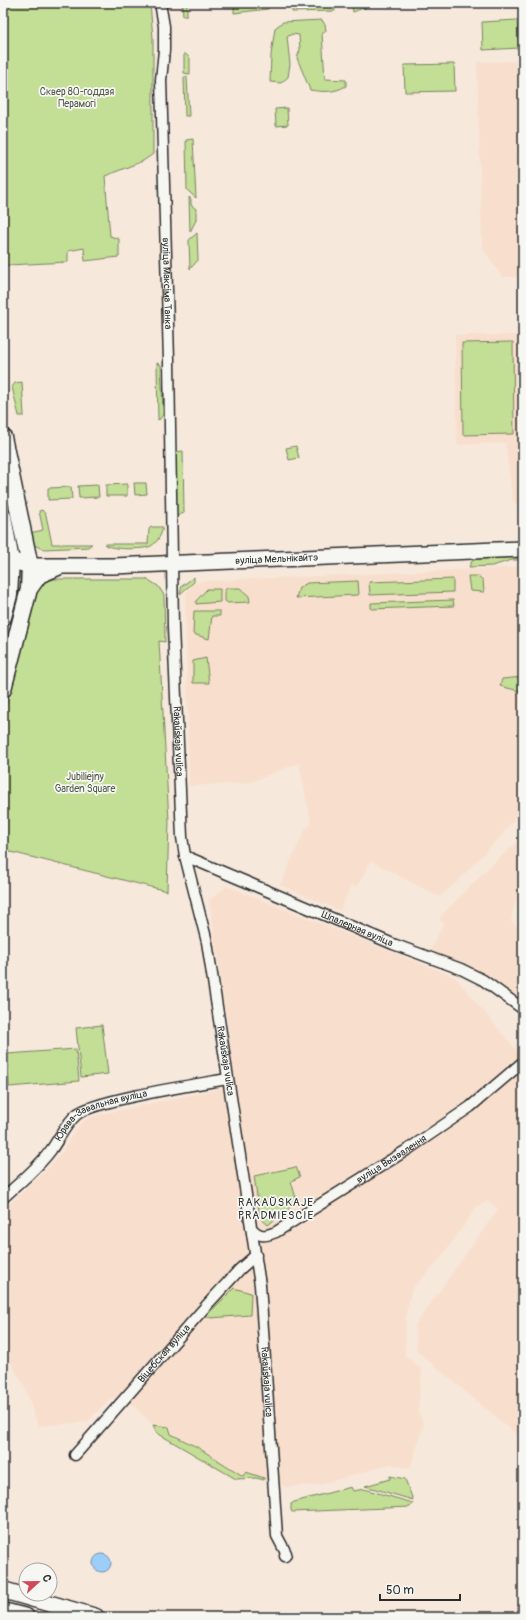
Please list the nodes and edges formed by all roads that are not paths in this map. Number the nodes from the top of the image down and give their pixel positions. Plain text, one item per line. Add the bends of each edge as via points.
1 (160, 7) edge
2 (3, 437) edge
3 (3, 517) edge
4 (523, 549) edge
5 (7, 560) edge
6 (172, 564) junction
7 (30, 566) junction
8 (58, 566) junction
9 (29, 590) junction
10 (3, 617) edge
11 (3, 689) edge
12 (185, 856) junction
13 (523, 1010) edge
14 (523, 1062) edge
15 (227, 1079) junction
16 (3, 1198) edge
17 (252, 1230) junction
18 (256, 1255) junction
19 (74, 1455) dead end
20 (285, 1556) dead end
21 (3, 1590) edge
22 (3, 1611) edge
23 (26, 1617) edge
24 (96, 1617) edge

1 - 6 street, вуліца Максіма Танка via 164,26 164,69 161,80
2 - 7 main road
3 - 5 main road
4 - 6 main road, вуліца Мельнікайтэ
5 - 7 main road, вуліца Мельнікайтэ
5 - 10 main road via 9,595
6 - 8 main road, вуліца Мельнікайтэ
6 - 12 street, Rakaŭskaja vulica via 176,712
7 - 8 main road, вуліца Мельнікайтэ
7 - 9 main road
8 - 9 main road via 39,575
9 - 11 main road
12 - 13 street, Шпалерная вуліца via 393,944 461,969 483,980
12 - 15 street, Rakaŭskaja vulica via 204,928
14 - 17 street, вуліца Вызвалення via 470,1107 276,1232 262,1237
15 - 16 street, Юрава-Завальная вуліца via 124,1099 77,1114 37,1166
15 - 17 street, Rakaŭskaja vulica
17 - 18 street, Rakaŭskaja vulica
18 - 19 street, Віцебская вуліца via 202,1310
18 - 20 street, Rakaŭskaja vulica via 277,1536 286,1553
21 - 24 main road
22 - 23 main road

